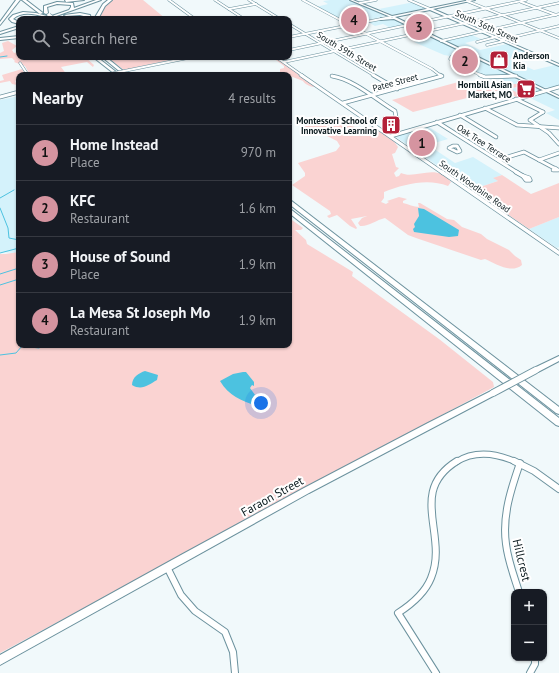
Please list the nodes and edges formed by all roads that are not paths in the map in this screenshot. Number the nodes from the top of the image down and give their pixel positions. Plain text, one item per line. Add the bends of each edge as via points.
1 (18, 0) edge
2 (24, 0) edge
3 (30, 0) edge
4 (43, 0) edge
5 (82, 0) edge
6 (99, 0) edge
7 (105, 0) edge
8 (110, 0) edge
9 (169, 0) edge
10 (215, 0) edge
11 (249, 0) edge
12 (303, 0) edge
13 (351, 0) edge
14 (357, 0) edge
15 (376, 0) edge
16 (410, 0) edge
17 (474, 0) edge
18 (516, 0) edge
19 (526, 0) edge
20 (466, 1) edge
21 (520, 1) junction
22 (559, 2) edge
23 (361, 3) junction
24 (256, 4) junction
25 (536, 7) junction
26 (229, 9) junction
27 (430, 9) junction
28 (485, 9) junction
29 (67, 11) junction
30 (384, 13) junction
31 (401, 15) junction
32 (501, 15) junction
33 (558, 15) edge
34 (47, 16) edge
35 (60, 16) edge
36 (68, 16) edge
37 (88, 16) edge
38 (98, 16) edge
39 (191, 16) edge
40 (240, 16) edge
41 (275, 16) edge
42 (448, 16) junction
43 (391, 17) junction
44 (380, 19) junction
45 (399, 20) junction
46 (16, 22) edge
47 (463, 23) junction
48 (520, 23) junction
49 (0, 24) edge
50 (350, 25) junction
51 (408, 25) junction
52 (292, 26) edge
53 (559, 26) edge
54 (16, 29) edge
55 (540, 31) junction
56 (424, 32) junction
57 (482, 32) junction
58 (0, 34) edge
59 (306, 34) junction
60 (366, 34) junction
61 (292, 36) edge
62 (16, 37) edge
63 (496, 38) junction
64 (559, 38) edge
65 (0, 39) edge
66 (502, 40) junction
67 (380, 41) junction
68 (442, 41) junction
69 (478, 42) dead end
70 (321, 43) junction
71 (487, 45) dead end
72 (292, 49) edge
73 (334, 51) junction
74 (466, 53) junction
75 (99, 60) edge
76 (108, 60) edge
77 (178, 60) edge
78 (281, 60) edge
79 (284, 62) junction
80 (20, 63) dead end
81 (559, 65) edge
82 (26, 72) edge
83 (114, 72) edge
84 (119, 72) edge
85 (122, 72) edge
86 (332, 76) dead end
87 (516, 76) junction
88 (534, 85) junction
89 (558, 87) edge
90 (397, 89) junction
91 (546, 91) junction
92 (16, 93) edge
93 (0, 96) edge
94 (371, 96) junction
95 (559, 97) edge
96 (516, 99) junction
97 (343, 103) junction
98 (485, 108) junction
99 (460, 115) junction
100 (396, 117) dead end
101 (437, 122) junction
102 (538, 126) junction
103 (559, 128) edge
104 (391, 136) junction
105 (496, 136) dead end
106 (469, 143) junction
107 (465, 144) dead end
108 (559, 144) edge
109 (559, 153) edge
110 (498, 160) junction
111 (539, 160) junction
112 (554, 168) dead end
113 (523, 176) dead end
114 (292, 203) edge
115 (292, 212) edge
116 (559, 253) edge
117 (559, 358) edge
118 (559, 411) edge
119 (559, 423) edge
120 (520, 463) junction
121 (559, 489) edge
122 (167, 567) junction
123 (519, 589) edge
124 (0, 660) edge
125 (535, 661) edge
126 (235, 673) edge
127 (436, 673) edge
128 (530, 673) edge

1 - 49 highway
2 - 34 highway
3 - 34 highway
4 - 5 highway
6 - 29 highway
7 - 35 highway
8 - 38 highway
9 - 39 street
10 - 26 street
11 - 24 street
12 - 50 street
13 - 23 main road
14 - 23 street
15 - 23 street
16 - 27 street, South 36th Street
17 - 20 main road
18 - 21 street
19 - 21 street
20 - 27 main road
20 - 28 street
21 - 25 street
21 - 28 street
22 - 25 street
23 - 30 main road
24 - 26 street
24 - 41 street
25 - 32 street
25 - 33 street
26 - 40 street
27 - 31 main road
27 - 42 main road, South 36th Street
28 - 32 street
28 - 42 street
29 - 34 highway
29 - 34 highway via 72,9 73,5 61,3 46,6
30 - 31 main road
30 - 43 main road
30 - 44 main road via 386,16
31 - 43 main road
31 - 45 main road via 397,17
32 - 47 street
32 - 48 street
33 - 48 street
34 - 46 highway via 28,13 11,19
36 - 37 highway
42 - 47 main road, South 36th Street
42 - 51 street
43 - 44 street
43 - 45 main road
44 - 45 main road
44 - 50 street
45 - 51 main road
47 - 56 street
47 - 57 main road, South 36th Street
48 - 55 street
48 - 57 street
50 - 59 street
50 - 60 street
51 - 56 main road
51 - 60 street
52 - 59 street, South 39th Street
53 - 55 street
54 - 58 highway
55 - 64 street
55 - 66 street
56 - 67 street
56 - 68 main road
57 - 63 main road, South 36th Street
57 - 68 street
59 - 61 street
59 - 70 street, South 39th Street
60 - 67 street
60 - 70 street
62 - 65 highway
63 - 66 main road, South 36th Street
63 - 69 street
66 - 71 street
66 - 81 main road, South 36th Street
67 - 73 street
67 - 90 street, Patee Street via 435,71 441,77
68 - 74 main road
70 - 72 street
70 - 73 street, South 39th Street
73 - 79 street
73 - 90 street, South 39th Street
74 - 87 main road
74 - 87 street via 450,59 486,76
75 - 83 highway
76 - 85 highway
77 - 84 street, bridge
78 - 79 street, South Woodbine Road
79 - 97 street, South Woodbine Road
80 - 82 street
86 - 94 street
87 - 88 main road
88 - 89 street via 545,88
88 - 91 main road
89 - 91 street
89 - 95 street via 554,92
90 - 94 street, Patee Street
91 - 95 main road
91 - 96 street
92 - 93 street
94 - 97 street, Patee Street
94 - 100 street via 395,112
96 - 98 street
96 - 102 street via 543,112 530,120
97 - 104 street, South Woodbine Road
98 - 99 street
98 - 102 street via 514,124
99 - 101 street
99 - 105 street
101 - 104 street
101 - 106 street, Oak Tree Terrace
102 - 103 street
102 - 108 street
104 - 116 street, South Woodbine Road
106 - 107 street
106 - 110 street, Oak Tree Terrace
109 - 111 street
110 - 111 street via 524,152
110 - 113 street, Oak Tree Terrace
111 - 112 street
114 - 118 highway
115 - 119 highway
117 - 122 main road, Faraon Street, bridge
120 - 121 street
120 - 123 street, Hillcrest via 506,509 505,537
120 - 127 street via 496,455 479,454 453,463 442,472 436,482 431,507 435,560 433,572 429,584 420,595 398,613
122 - 124 main road, Faraon Street
122 - 126 street via 181,595 195,611 225,632 233,652
125 - 128 street

